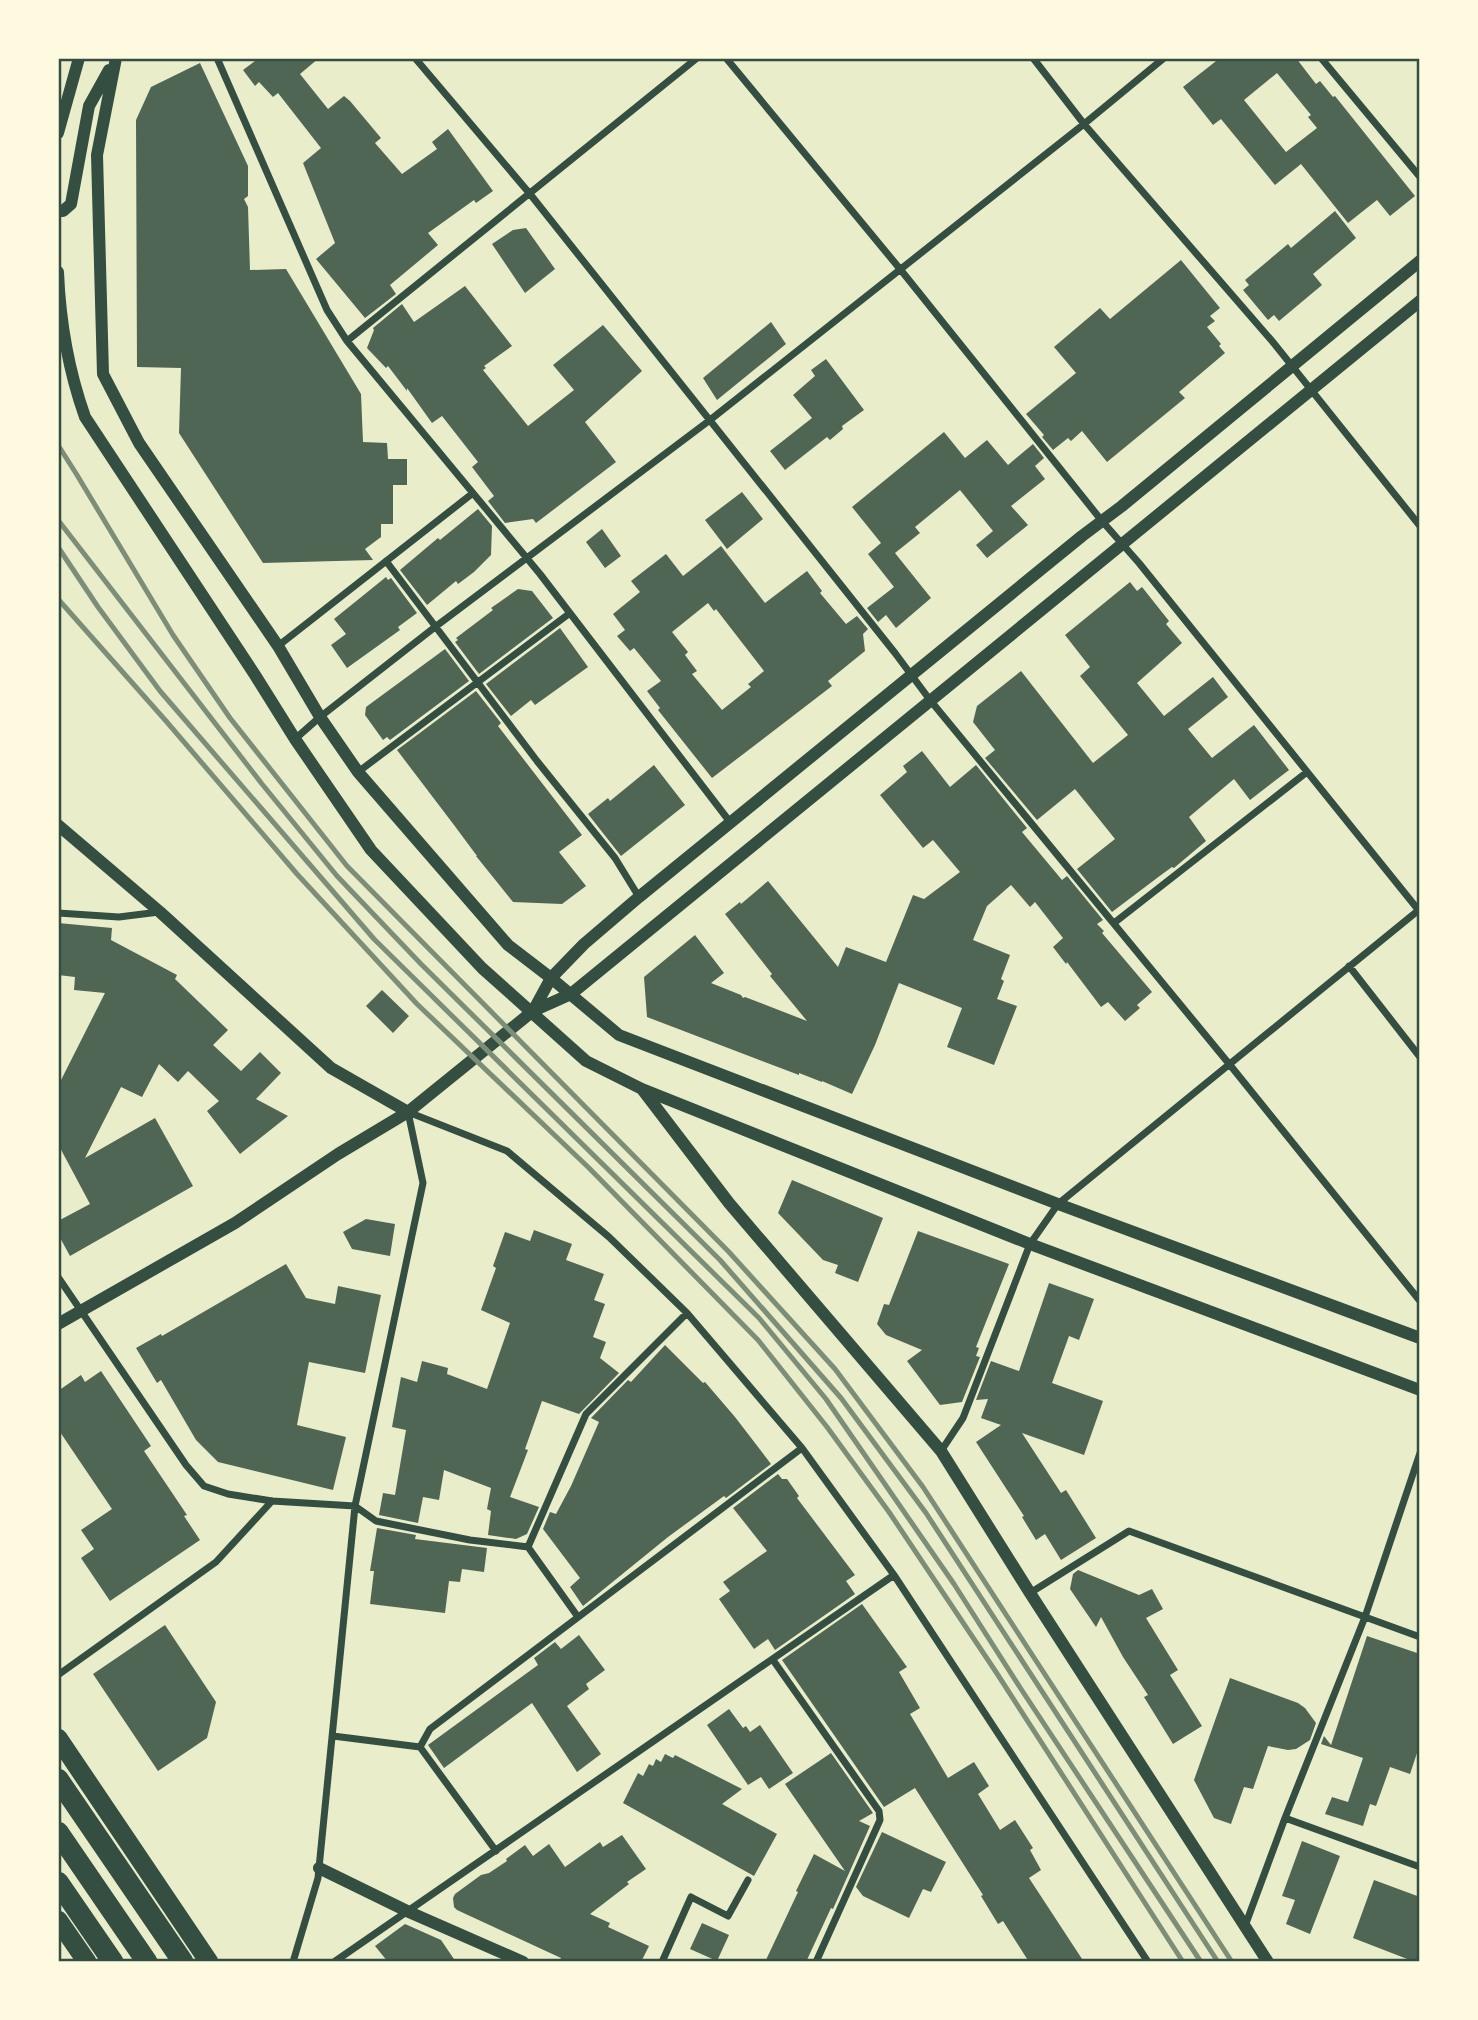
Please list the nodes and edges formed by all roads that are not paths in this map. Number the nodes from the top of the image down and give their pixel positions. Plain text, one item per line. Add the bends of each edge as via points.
1 (79, 58) edge
2 (217, 58) edge
3 (415, 58) edge
4 (697, 58) edge
5 (726, 58) edge
6 (1033, 58) edge
7 (1164, 58) edge
8 (1321, 58) edge
9 (115, 59) edge
10 (1084, 124) junction
11 (58, 133) edge
12 (1420, 177) edge
13 (530, 194) junction
14 (58, 211) edge
15 (1420, 261) edge
16 (900, 269) junction
17 (58, 272) edge
18 (1420, 301) edge
19 (59, 313) edge
20 (348, 341) junction
21 (1292, 366) junction
22 (1310, 390) junction
23 (710, 420) junction
24 (473, 493) junction
25 (1102, 521) junction
26 (1420, 526) edge
27 (1122, 544) junction
28 (526, 557) junction
29 (386, 561) junction
30 (570, 613) junction
31 (435, 627) junction
32 (278, 646) junction
33 (911, 675) junction
34 (477, 682) junction
35 (930, 700) junction
36 (320, 717) junction
37 (295, 739) junction
38 (358, 772) junction
39 (1307, 772) junction
40 (730, 822) junction
41 (58, 825) edge
42 (639, 897) junction
43 (1420, 910) edge
44 (160, 912) junction
45 (58, 913) edge
46 (1114, 923) junction
47 (1349, 966) junction
48 (551, 978) junction
49 (571, 994) junction
50 (533, 1011) junction
51 (1420, 1057) edge
52 (1230, 1065) junction
53 (642, 1088) junction
54 (408, 1112) junction
55 (1058, 1204) junction
56 (1030, 1244) junction
57 (58, 1277) edge
58 (1420, 1301) edge
59 (81, 1311) junction
60 (687, 1313) junction
61 (58, 1324) edge
62 (1420, 1338) edge
63 (1420, 1390) edge
64 (802, 1448) junction
65 (941, 1451) junction
66 (1420, 1453) edge
67 (272, 1500) junction
68 (355, 1506) junction
69 (528, 1547) junction
70 (894, 1574) junction
71 (1030, 1593) junction
72 (578, 1617) junction
73 (1365, 1617) junction
74 (1420, 1637) edge
75 (773, 1660) junction
76 (58, 1675) edge
77 (333, 1735) junction
78 (58, 1738) edge
79 (420, 1747) junction
80 (58, 1779) edge
81 (1285, 1818) junction
82 (58, 1832) edge
83 (496, 1851) junction
84 (1420, 1867) edge
85 (320, 1868) junction
86 (748, 1880) dead end
87 (58, 1882) edge
88 (409, 1912) junction
89 (58, 1920) edge
90 (1245, 1927) junction
91 (87, 1962) edge
92 (113, 1962) edge
93 (147, 1962) edge
94 (183, 1962) edge
95 (209, 1962) edge
96 (293, 1962) edge
97 (334, 1962) edge
98 (523, 1962) edge
99 (662, 1962) edge
100 (816, 1962) edge
101 (1148, 1962) edge
102 (1268, 1962) edge

1 - 11 street
2 - 20 street via 327,310
3 - 13 street
4 - 13 street
5 - 16 street
6 - 10 street
7 - 10 street
8 - 12 street
9 - 14 street via 89,106 71,204
9 - 32 street via 97,155 103,374 139,443
10 - 16 street
10 - 21 street
13 - 20 street
13 - 23 street
15 - 21 street
16 - 23 street
16 - 25 street
17 - 19 street
18 - 22 street
19 - 37 street via 72,382 85,417
20 - 24 street
21 - 22 street
21 - 25 street
22 - 26 street
22 - 27 street
23 - 28 street
23 - 33 street
24 - 28 street
24 - 29 street
25 - 27 street
25 - 33 street
27 - 35 street
27 - 39 street
28 - 30 street
28 - 31 street
29 - 31 street
29 - 32 street
30 - 34 street
30 - 40 street
31 - 34 street
31 - 36 street
32 - 36 street
33 - 35 street
33 - 40 street
34 - 38 street
34 - 42 street via 615,858
35 - 46 street
35 - 49 street
36 - 37 street
36 - 38 street
37 - 50 street via 371,850 482,968
38 - 48 street via 508,945
39 - 43 street
39 - 46 street
40 - 42 street
41 - 44 street
42 - 48 street
43 - 47 street
44 - 45 street via 120,917
44 - 54 street via 331,1068
46 - 52 street
47 - 51 street
47 - 52 street
48 - 49 street
48 - 50 street
49 - 50 street
49 - 55 street via 619,1035
50 - 53 street via 586,1061
50 - 54 street
52 - 55 street
52 - 58 street
53 - 56 street
53 - 65 street via 729,1203
54 - 59 street via 235,1223
54 - 60 street via 507,1151 609,1237
54 - 68 street via 423,1183
55 - 56 street
55 - 62 street
56 - 63 street
56 - 65 street via 963,1418
57 - 59 street
59 - 61 street
59 - 67 street via 204,1486
60 - 64 street
60 - 69 street via 586,1415
64 - 70 street
64 - 72 street
65 - 71 street
66 - 73 street
67 - 68 street
67 - 76 street via 216,1562
68 - 69 street via 376,1521
68 - 77 street
69 - 72 street
70 - 75 street
70 - 101 street
71 - 73 street via 1129,1531
71 - 90 street
72 - 79 street via 430,1729
73 - 74 street
73 - 81 street
75 - 83 street
75 - 100 street via 879,1811 880,1820
77 - 79 street
77 - 85 street
78 - 95 highway
79 - 83 street
80 - 94 highway
81 - 84 street
81 - 90 street
82 - 93 highway
83 - 88 street
85 - 88 street
85 - 96 street
86 - 99 street via 728,1916 691,1897
87 - 92 highway
88 - 97 street
88 - 98 street
89 - 91 highway
90 - 102 street

